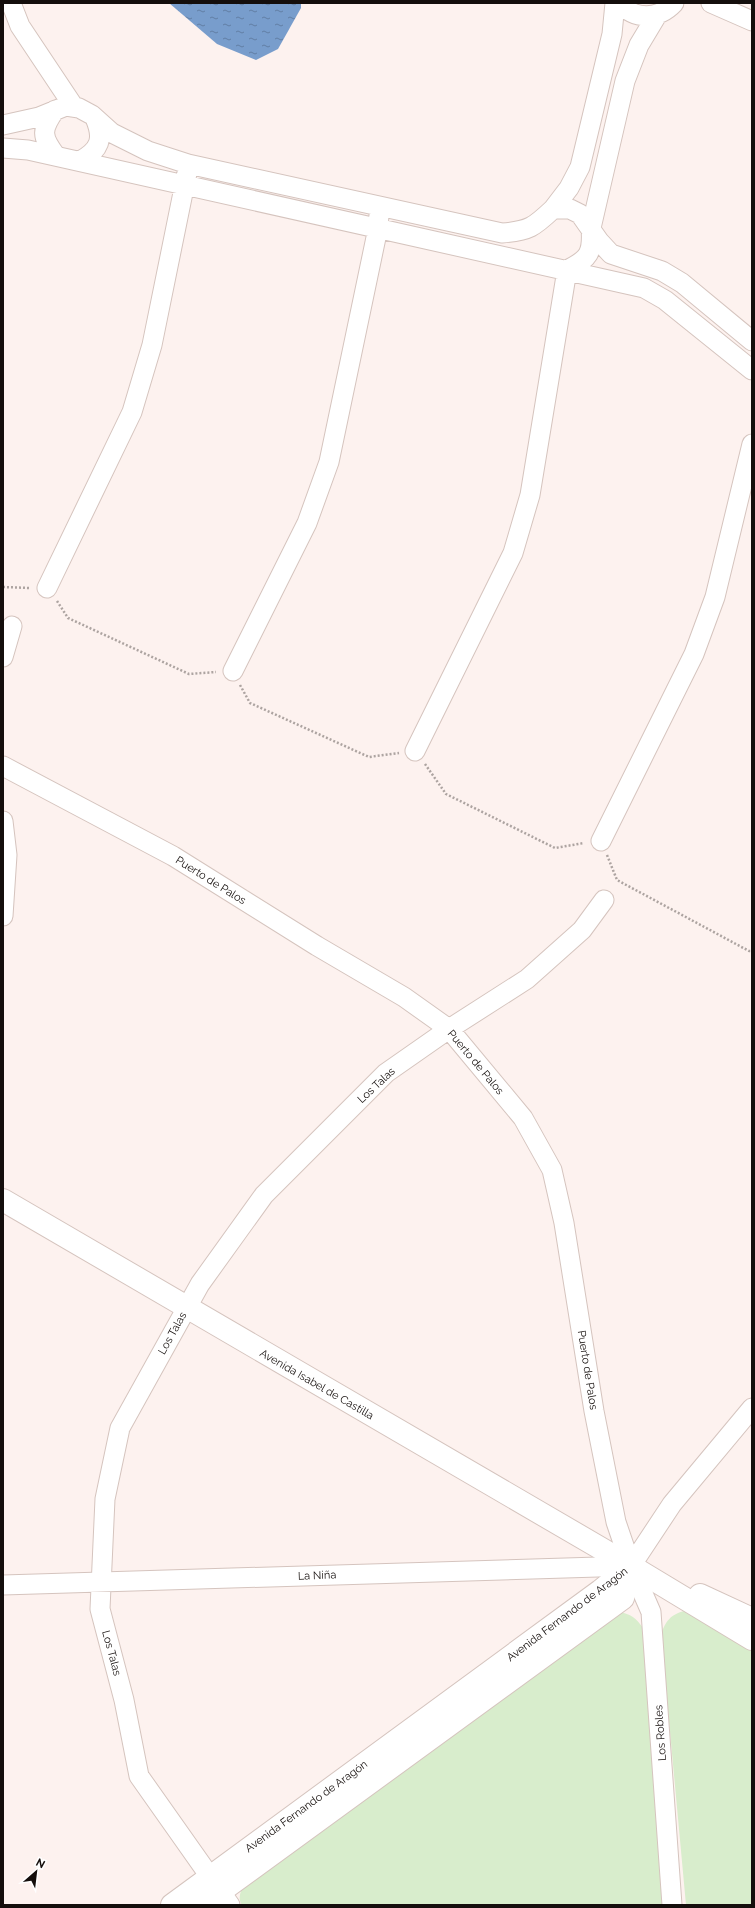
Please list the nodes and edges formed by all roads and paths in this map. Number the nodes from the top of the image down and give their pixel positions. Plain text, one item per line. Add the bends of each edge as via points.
1 (11, 3) edge
2 (615, 3) edge
3 (620, 3) edge
4 (674, 3) edge
5 (711, 3) edge
6 (657, 15) junction
7 (752, 21) edge
8 (74, 107) junction
9 (55, 110) junction
10 (95, 118) junction
11 (3, 126) edge
12 (3, 148) edge
13 (56, 156) junction
14 (80, 161) junction
15 (188, 164) junction
16 (184, 185) junction
17 (380, 206) junction
18 (553, 209) junction
19 (378, 228) junction
20 (529, 228) junction
21 (590, 228) junction
22 (535, 262) junction
23 (567, 270) junction
24 (752, 341) edge
25 (752, 370) edge
26 (752, 444) edge
27 (3, 587) edge
28 (47, 588) junction
29 (12, 626) dead end
30 (3, 657) edge
31 (233, 671) junction
32 (415, 751) junction
33 (3, 766) edge
34 (3, 821) edge
35 (601, 840) junction
36 (604, 900) dead end
37 (3, 916) edge
38 (752, 950) edge
39 (449, 1029) junction
40 (3, 1200) edge
41 (186, 1307) junction
42 (752, 1408) edge
43 (631, 1566) junction
44 (102, 1582) junction
45 (3, 1585) edge
46 (752, 1619) edge
47 (752, 1639) edge
48 (220, 1891) edge
49 (172, 1905) edge
50 (202, 1905) edge
51 (672, 1905) edge

1 - 8 street via 20,26
2 - 18 street via 612,34 580,167 569,188
3 - 6 street via 634,14
4 - 6 street
5 - 7 street
6 - 21 street via 639,45 625,81
8 - 9 street via 66,106
8 - 10 street
9 - 11 street
9 - 13 street via 43,134
10 - 14 street via 100,136 98,146 91,155
10 - 15 street via 112,133 142,148
12 - 13 street
13 - 14 street
14 - 16 street
15 - 16 street
15 - 17 street
16 - 19 street
16 - 28 street via 152,346 132,412
17 - 19 street
17 - 20 street via 502,232 523,232
18 - 20 street
18 - 21 street via 570,209 580,214
19 - 22 street
19 - 31 street via 329,462 307,523
20 - 22 street via 524,243 526,253
21 - 23 street via 592,240 589,252 583,262
21 - 24 street via 612,254 662,271 682,284
22 - 23 street
23 - 25 street via 644,288 665,300
23 - 32 street via 530,495 513,553
26 - 35 street via 715,597 694,654
27 - 28 path
28 - 31 path via 68,618 190,674
29 - 30 street
31 - 32 path via 250,703 362,754 369,757
32 - 35 path via 446,794 555,848
33 - 39 street, Puerto de Palos via 173,856 404,997
34 - 37 street via 7,855
35 - 38 path via 618,880 749,951
36 - 39 street, Los Talas via 582,930 527,980
39 - 41 street, Los Talas via 386,1072 264,1195
39 - 43 street, Puerto de Palos via 523,1118 552,1170 564,1223 594,1411 616,1522
40 - 41 street, Avenida Isabel de Castilla
41 - 43 street, Avenida Isabel de Castilla
41 - 44 street, Los Talas via 120,1428 105,1500
42 - 43 street via 672,1504
43 - 44 street, La Niña
43 - 46 street, Avenida Isabel de Castilla
43 - 47 street, Avenida Isabel de Castilla
43 - 48 street, Avenida Fernando de Aragón
43 - 51 street, Los Robles via 651,1612
44 - 45 street, La Niña
44 - 48 street, Los Talas via 100,1609 124,1700 139,1776
48 - 49 street, Avenida Fernando de Aragón
48 - 50 street, Avenida Fernando de Aragón

